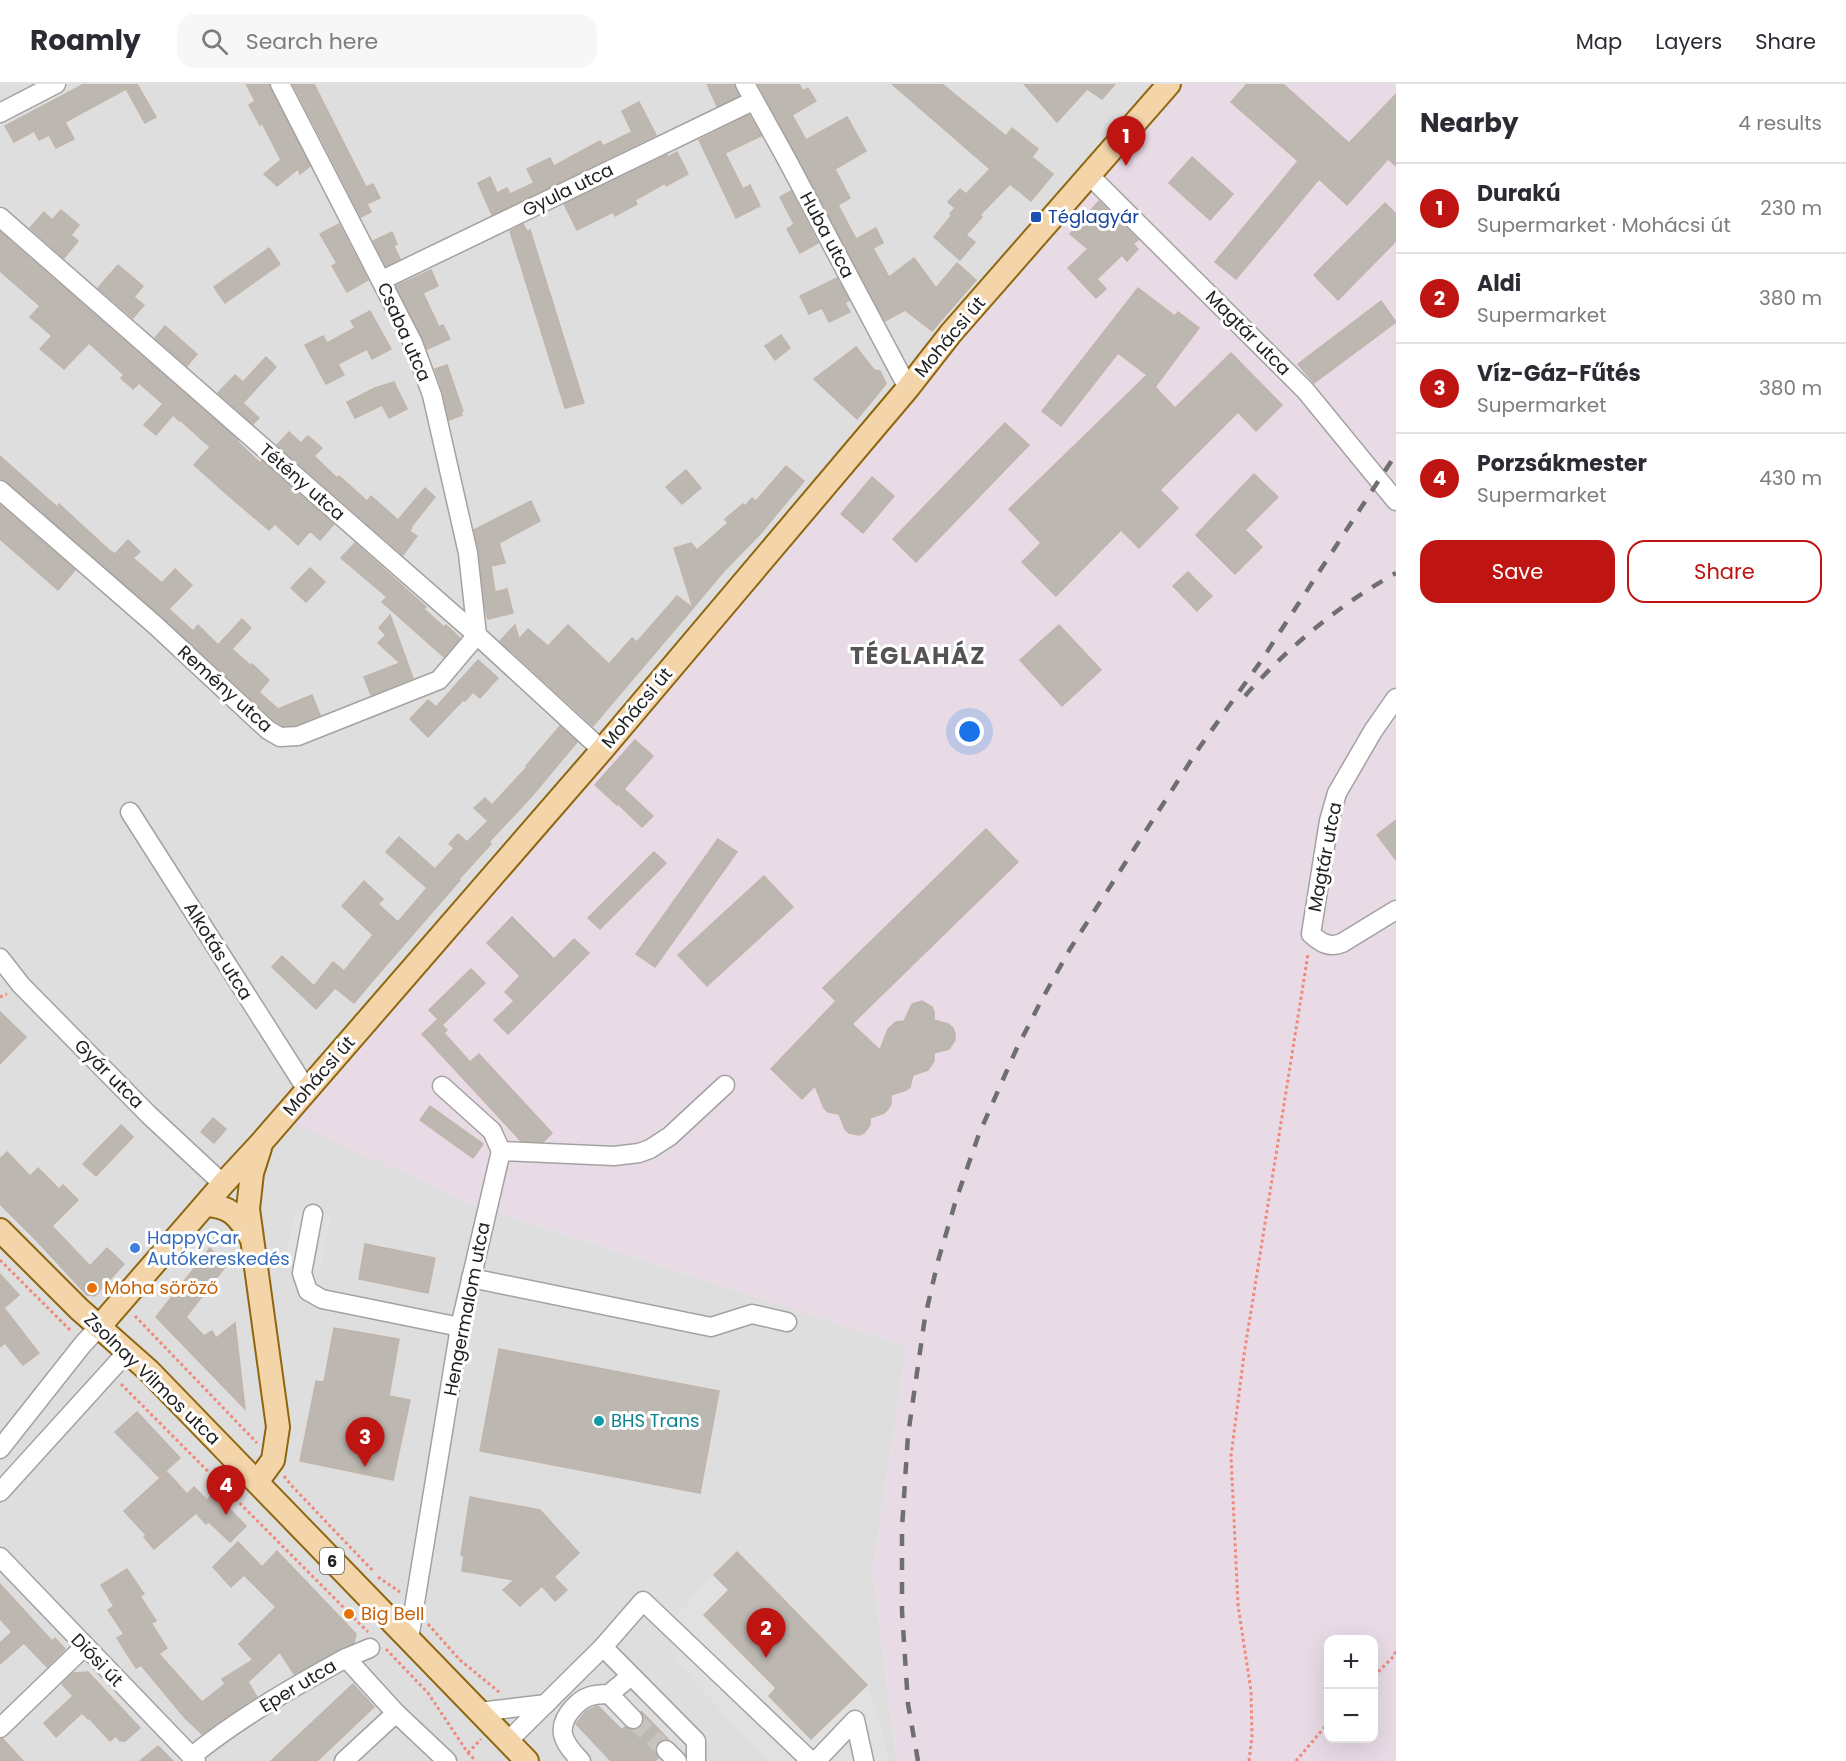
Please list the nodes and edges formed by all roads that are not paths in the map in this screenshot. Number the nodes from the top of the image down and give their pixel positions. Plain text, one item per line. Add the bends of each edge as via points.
1 (56, 84) edge
2 (280, 84) edge
3 (745, 84) edge
4 (1169, 84) edge
5 (753, 101) junction
6 (0, 114) edge
7 (1089, 175) junction
8 (0, 217) edge
9 (382, 280) junction
10 (908, 388) junction
11 (0, 490) edge
12 (1396, 501) edge
13 (477, 635) junction
14 (1396, 698) edge
15 (602, 750) junction
16 (130, 812) dead end
17 (1396, 910) edge
18 (0, 958) edge
19 (725, 1085) dead end
20 (441, 1086) dead end
21 (306, 1090) junction
22 (261, 1143) junction
23 (501, 1151) junction
24 (223, 1184) junction
25 (205, 1205) junction
26 (313, 1214) dead end
27 (0, 1230) edge
28 (251, 1237) junction
29 (471, 1278) junction
30 (787, 1322) dead end
31 (99, 1327) junction
32 (460, 1327) junction
33 (128, 1352) junction
34 (0, 1449) edge
35 (257, 1482) junction
36 (0, 1492) edge
37 (0, 1557) edge
38 (409, 1639) junction
39 (375, 1644) road end
40 (84, 1647) junction
41 (603, 1647) junction
42 (346, 1658) junction
43 (631, 1676) junction
44 (609, 1694) junction
45 (546, 1704) junction
46 (479, 1712) junction
47 (396, 1713) junction
48 (633, 1719) tunnel mouth
49 (0, 1728) edge
50 (508, 1741) junction
51 (194, 1759) edge
52 (344, 1761) edge
53 (447, 1761) edge
54 (527, 1761) edge
55 (581, 1761) edge
56 (696, 1761) edge
57 (811, 1761) edge
58 (816, 1761) edge
59 (864, 1761) edge

1 - 6 street
2 - 9 street, Csaba utca
3 - 5 street, Huba utca
4 - 7 main road, Mohácsi út
5 - 9 street, Gyula utca
5 - 10 street, Huba utca
7 - 10 main road, Mohácsi út
7 - 12 street, Magtár utca via 1305,390
8 - 13 street, Tétény utca
9 - 13 street, Csaba utca via 413,343 432,395 468,553
10 - 15 main road, Mohácsi út
11 - 13 street, Remény utca via 280,737 298,736 439,680
13 - 15 street, Tétény utca
14 - 17 street, Magtár utca via 1337,793 1311,934 1334,946
15 - 21 main road, Mohácsi út
16 - 21 street, Alkotás utca
18 - 24 street, Gyár utca via 21,985 149,1115
19 - 23 street via 670,1136 650,1149 626,1155
20 - 23 street via 492,1131
21 - 22 main road, Mohácsi út
22 - 24 main road, Mohácsi út
22 - 28 main road via 252,1173 248,1209
23 - 29 street, Hengermalom utca
24 - 25 main road, Mohácsi út
25 - 28 main road via 231,1211
25 - 31 main road, Mohácsi út
26 - 32 street via 302,1273 308,1291 322,1299
27 - 31 main road, Zsolnay Vilmos utca / 6
28 - 35 main road via 278,1427 273,1460
29 - 30 street via 711,1327 752,1314
29 - 32 street, Hengermalom utca
31 - 33 main road, Zsolnay Vilmos utca / 6
31 - 34 street
32 - 38 street, Hengermalom utca
33 - 35 main road, Zsolnay Vilmos utca / 6
33 - 36 street
35 - 38 main road, Zsolnay Vilmos utca / 6
37 - 40 street, Diósi út
38 - 46 main road, Zsolnay Vilmos utca / 6
39 - 42 street
40 - 49 street
40 - 51 street, Diósi út
41 - 43 street
41 - 45 street
41 - 57 street via 643,1601
42 - 47 street, Eper utca
42 - 51 street, Eper utca via 234,1726
43 - 44 street
43 - 56 street via 696,1741
44 - 48 street
44 - 55 street via 582,1698 562,1724 568,1748
45 - 46 street
45 - 50 street
46 - 50 main road, Zsolnay Vilmos utca / 6
47 - 52 street
47 - 53 street, Eper utca
50 - 54 main road, Zsolnay Vilmos utca / 6
58 - 59 street via 855,1720

